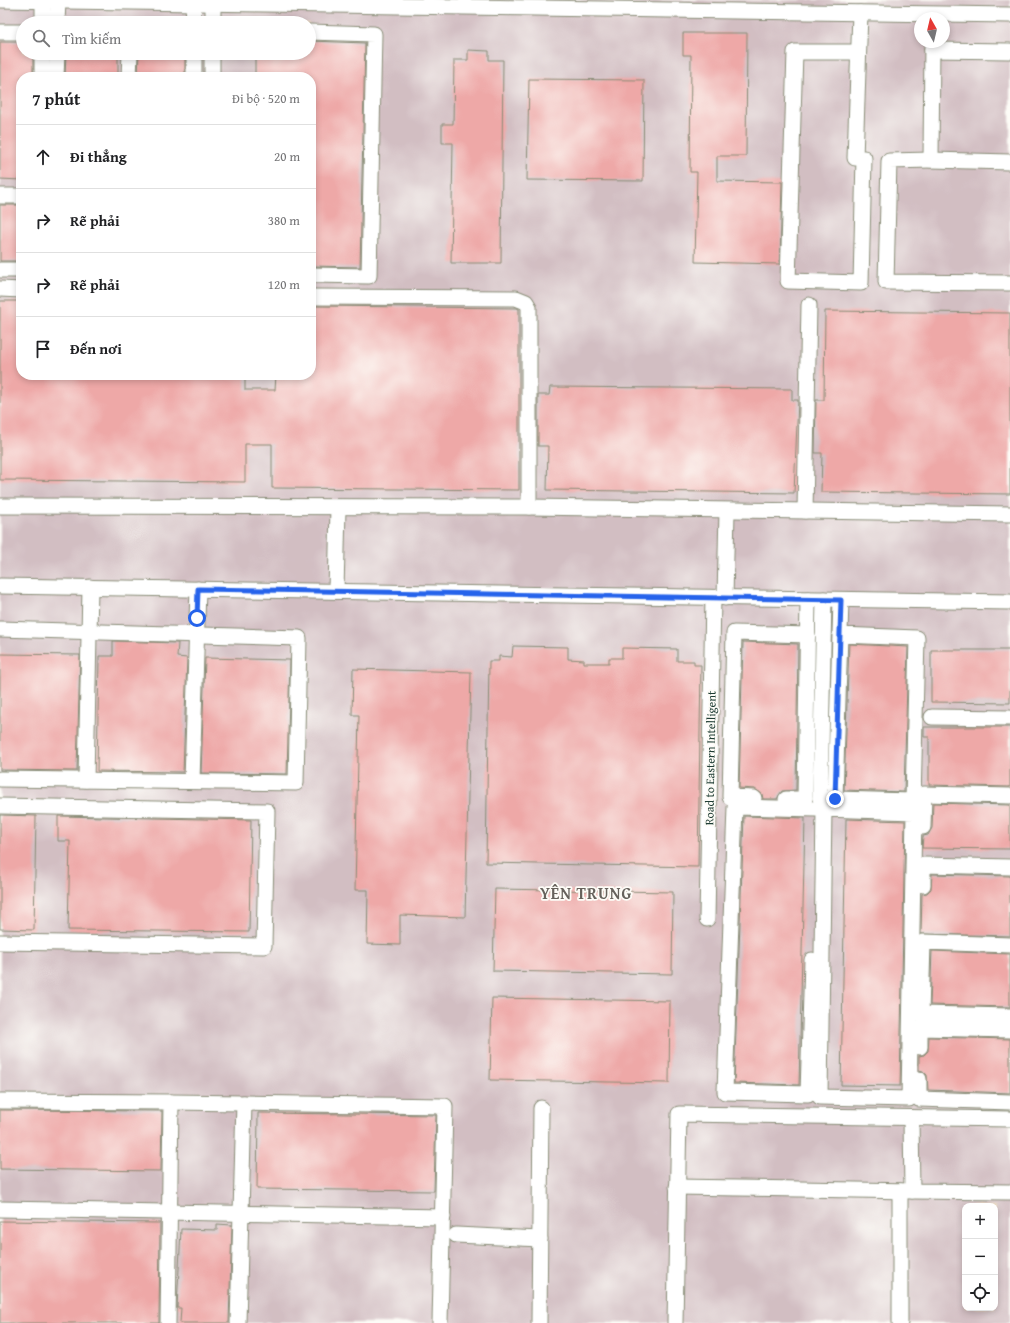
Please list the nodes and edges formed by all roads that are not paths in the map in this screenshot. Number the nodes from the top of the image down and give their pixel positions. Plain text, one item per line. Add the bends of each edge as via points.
1 (0, 0) edge
2 (23, 0) edge
3 (50, 1) edge
4 (194, 3) junction
5 (360, 3) edge
6 (213, 4) junction
7 (449, 4) edge
8 (527, 4) edge
9 (608, 5) edge
10 (680, 5) edge
11 (696, 5) edge
12 (860, 13) junction
13 (914, 15) edge
14 (1010, 15) edge
15 (45, 16) edge
16 (55, 16) edge
17 (194, 16) edge
18 (213, 16) edge
19 (950, 16) edge
20 (0, 32) edge
21 (16, 32) edge
22 (316, 32) edge
23 (950, 47) edge
24 (932, 48) edge
25 (1010, 51) edge
26 (858, 52) junction
27 (42, 60) edge
28 (57, 60) edge
29 (121, 60) edge
30 (130, 60) edge
31 (194, 60) edge
32 (212, 60) edge
33 (42, 72) edge
34 (56, 72) edge
35 (121, 72) edge
36 (129, 72) edge
37 (194, 72) edge
38 (212, 72) edge
39 (931, 160) junction
40 (1010, 162) edge
41 (0, 186) edge
42 (16, 186) edge
43 (0, 196) edge
44 (16, 196) edge
45 (0, 270) edge
46 (16, 270) edge
47 (316, 275) edge
48 (1010, 283) edge
49 (0, 289) edge
50 (16, 290) edge
51 (316, 297) edge
52 (809, 305) dead end
53 (0, 506) edge
54 (529, 507) junction
55 (338, 508) junction
56 (727, 511) junction
57 (805, 511) junction
58 (1010, 514) edge
59 (0, 586) edge
60 (90, 587) junction
61 (198, 589) junction
62 (336, 591) junction
63 (719, 598) junction
64 (808, 599) junction
65 (824, 599) junction
66 (841, 600) junction
67 (1010, 602) edge
68 (0, 629) edge
69 (89, 632) junction
70 (196, 635) junction
71 (808, 635) junction
72 (840, 635) junction
73 (932, 716) dead end
74 (1010, 718) edge
75 (0, 779) edge
76 (86, 780) junction
77 (192, 781) junction
78 (1010, 796) edge
79 (820, 805) junction
80 (0, 806) edge
81 (1010, 857) edge
82 (1010, 867) edge
83 (708, 919) dead end
84 (1010, 937) edge
85 (0, 942) edge
86 (1010, 945) edge
87 (1010, 1016) edge
88 (1010, 1030) edge
89 (0, 1101) edge
90 (171, 1102) junction
91 (1010, 1102) edge
92 (244, 1103) junction
93 (541, 1108) dead end
94 (912, 1118) junction
95 (1010, 1119) edge
96 (678, 1187) junction
97 (906, 1191) junction
98 (1010, 1192) edge
99 (0, 1208) edge
100 (169, 1212) junction
101 (241, 1213) junction
102 (443, 1217) junction
103 (456, 1235) dead end
104 (540, 1239) junction
105 (168, 1323) edge
106 (238, 1323) edge
107 (440, 1323) edge
108 (539, 1323) edge
109 (675, 1323) edge
110 (900, 1323) edge

1 - 2 street
2 - 3 street
3 - 4 street
3 - 15 street
3 - 16 street
4 - 6 street
4 - 17 street
5 - 6 street
5 - 7 street
6 - 18 street
7 - 8 street
8 - 9 street
9 - 10 street
10 - 11 street
11 - 12 street
12 - 13 street
12 - 26 street
14 - 19 street
20 - 21 street
22 - 47 street via 374,34 369,276
23 - 25 street
24 - 39 street
26 - 26 street via 855,158 864,158 861,283 788,281 795,52
27 - 33 street
28 - 34 street
29 - 35 street
30 - 36 street
31 - 37 street
32 - 38 street
39 - 40 street
39 - 48 street via 889,161 886,282
41 - 42 street
43 - 44 street
45 - 46 street
49 - 50 street
51 - 54 street via 516,298 526,302 529,307
52 - 57 street
53 - 55 street
54 - 55 street
54 - 56 street
55 - 62 street
56 - 57 street
56 - 63 street, Road to Eastern Intelligent
57 - 58 street
59 - 60 street
60 - 61 street
60 - 69 street
61 - 62 street
61 - 70 street
62 - 63 street
63 - 64 street
63 - 83 street, Road to Eastern Intelligent
64 - 65 street
64 - 71 street
65 - 66 street
65 - 79 street
66 - 67 street
66 - 72 street
68 - 69 street
69 - 70 street
69 - 76 street
70 - 77 street
70 - 77 street via 299,638 296,783
71 - 71 street via 806,799 730,797 734,633
72 - 72 street via 835,799 913,801 917,638
73 - 74 street
75 - 76 street
76 - 77 street
78 - 81 street via 924,794 923,855
79 - 79 street via 808,1094 725,1092 735,807
79 - 79 street via 820,1097 909,1099 914,812
80 - 85 street via 267,810 264,946
82 - 84 street via 923,865 922,934
86 - 87 street via 923,942 921,1014
88 - 91 street via 920,1028 919,1099
89 - 90 street
90 - 92 street
90 - 100 street
92 - 101 street
92 - 102 street via 445,1106
93 - 104 street
94 - 95 street
94 - 96 street via 679,1114
94 - 97 street
96 - 97 street
96 - 109 street
97 - 98 street
97 - 110 street
99 - 100 street
100 - 101 street
100 - 105 street
101 - 102 street
101 - 106 street
102 - 107 street
103 - 104 street
104 - 108 street

